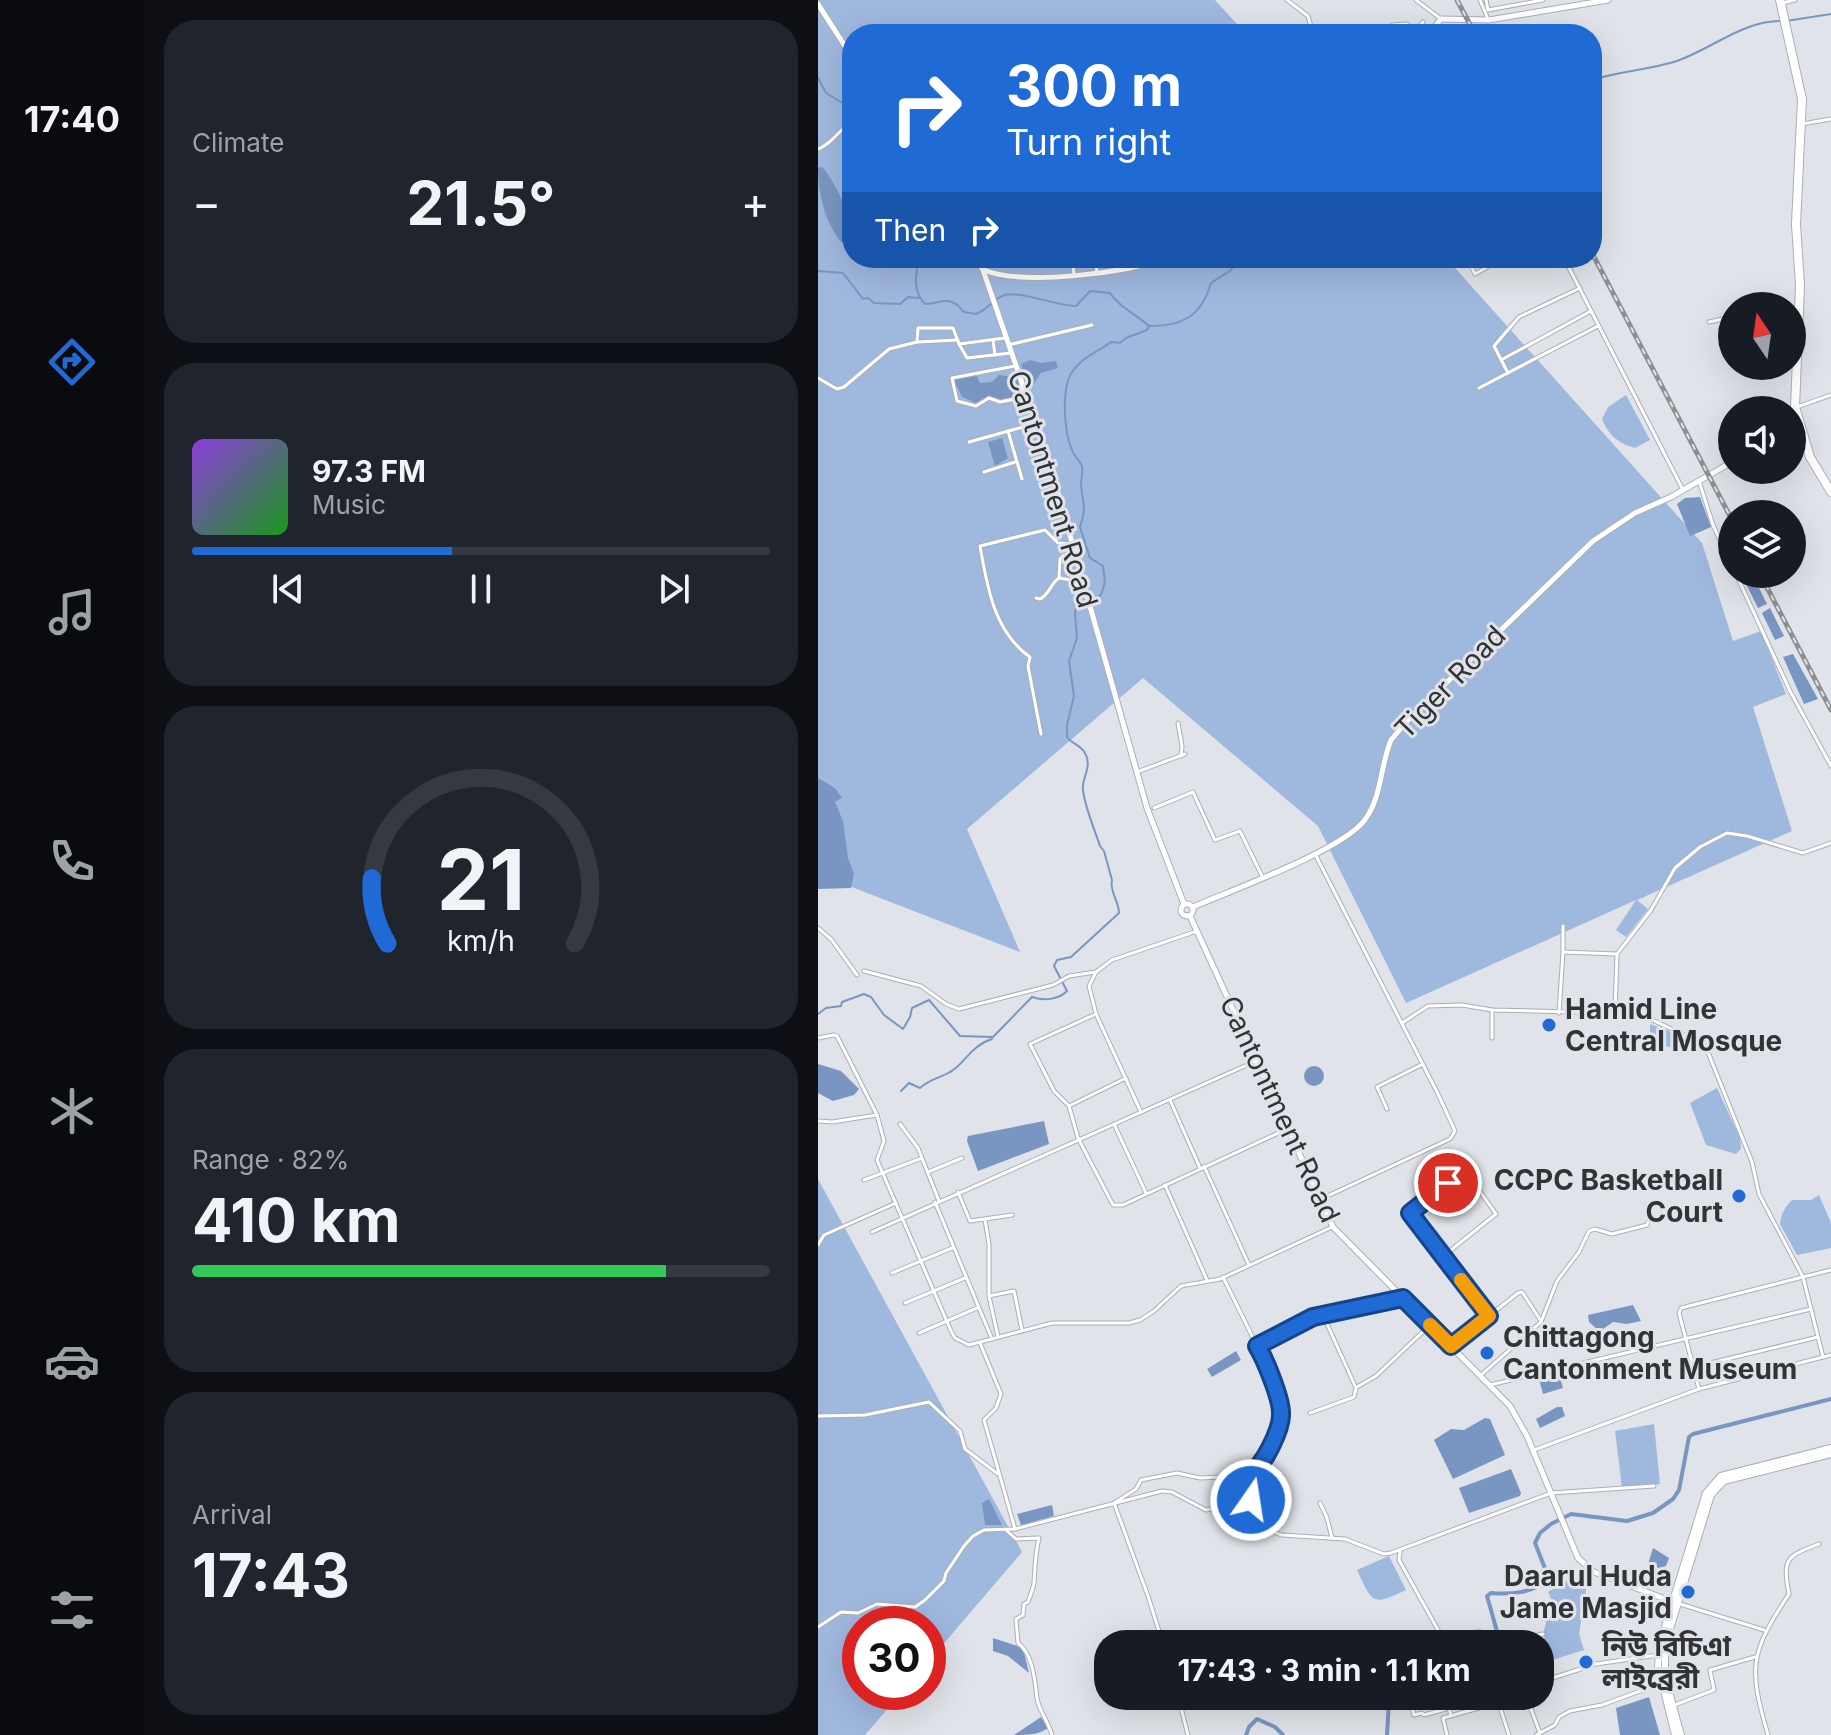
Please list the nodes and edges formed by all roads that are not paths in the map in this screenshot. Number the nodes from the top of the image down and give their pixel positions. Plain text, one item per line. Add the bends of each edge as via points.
1 (1287, 0) edge
2 (1416, 0) edge
3 (1483, 0) edge
4 (1543, 0) edge
5 (1606, 0) edge
6 (1795, 0) edge
7 (1779, 2) edge
8 (818, 4) edge
9 (1489, 20) junction
10 (1439, 21) junction
11 (1310, 24) edge
12 (1437, 24) edge
13 (1440, 24) edge
14 (842, 41) edge
15 (1831, 119) edge
16 (1800, 125) junction
17 (842, 129) edge
18 (818, 149) edge
19 (1073, 268) edge
20 (1096, 268) edge
21 (1142, 268) edge
22 (1569, 268) edge
23 (983, 270) joint
24 (1097, 273) junction
25 (1074, 274) junction
26 (1580, 288) junction
27 (1797, 292) edge
28 (1591, 311) junction
29 (1718, 320) edge
30 (1709, 322) dead end
31 (1092, 325) dead end
32 (1598, 326) junction
33 (1006, 338) junction
34 (993, 340) junction
35 (917, 342) junction
36 (959, 342) junction
37 (1008, 345) junction
38 (1011, 353) junction
39 (995, 355) junction
40 (1501, 360) junction
41 (1016, 368) junction
42 (1508, 373) junction
43 (818, 378) edge
44 (1479, 388) dead end
45 (1831, 395) edge
46 (1793, 396) edge
47 (1027, 397) junction
48 (1806, 404) edge
49 (1036, 423) junction
50 (1008, 431) junction
51 (969, 442) dead end
52 (1806, 446) edge
53 (1806, 459) edge
54 (1017, 462) junction
55 (1718, 470) edge
56 (984, 472) dead end
57 (1022, 479) dead end
58 (1699, 481) junction
59 (1683, 490) junction
60 (1831, 495) edge
61 (1718, 536) edge
62 (1072, 544) junction
63 (1079, 567) junction
64 (1059, 578) junction
65 (1083, 582) junction
66 (1742, 588) edge
67 (1036, 598) dead end
68 (1178, 723) dead end
69 (1041, 734) dead end
70 (1831, 766) edge
71 (1137, 772) junction
72 (1154, 808) dead end
73 (1831, 843) edge
74 (1315, 853) junction
75 (1262, 876) junction
76 (1184, 904) junction
77 (1193, 907) junction
78 (1190, 916) junction
79 (1563, 926) dead end
80 (818, 928) edge
81 (1197, 931) junction
82 (1563, 952) junction
83 (1617, 954) junction
84 (864, 971) dead end
85 (1096, 972) junction
86 (857, 975) dead end
87 (1492, 1010) junction
88 (1559, 1013) junction
89 (1615, 1013) junction
90 (1096, 1014) junction
91 (1402, 1023) junction
92 (818, 1038) edge
93 (1492, 1038) dead end
94 (1256, 1061) junction
95 (1423, 1064) junction
96 (1126, 1078) junction
97 (1170, 1100) junction
98 (1069, 1106) junction
99 (1387, 1109) dead end
100 (1141, 1112) junction
101 (877, 1115) junction
102 (818, 1121) edge
103 (900, 1124) dead end
104 (1114, 1124) junction
105 (1287, 1129) junction
106 (1079, 1139) junction
107 (922, 1158) junction
108 (962, 1158) dead end
109 (1202, 1167) junction
110 (883, 1172) junction
111 (928, 1172) junction
112 (864, 1180) dead end
113 (1165, 1185) junction
114 (958, 1192) junction
115 (1147, 1194) junction
116 (1319, 1200) junction
117 (937, 1201) junction
118 (896, 1203) junction
119 (1012, 1215) dead end
120 (902, 1217) junction
121 (1649, 1219) dead end
122 (985, 1220) junction
123 (1333, 1227) junction
124 (872, 1232) dead end
125 (818, 1245) edge
126 (952, 1248) dead end
127 (1446, 1254) dead end
128 (921, 1260) junction
129 (1249, 1266) junction
130 (1831, 1270) edge
131 (892, 1273) dead end
132 (1223, 1277) junction
133 (1803, 1277) junction
134 (965, 1278) dead end
135 (1208, 1282) junction
136 (934, 1290) junction
137 (989, 1296) junction
138 (1403, 1298) junction
139 (905, 1303) dead end
140 (977, 1308) dead end
141 (1811, 1309) junction
142 (1323, 1315) junction
143 (1489, 1316) junction
144 (947, 1321) junction
145 (1541, 1322) junction
146 (1430, 1325) junction
147 (1022, 1330) junction
148 (919, 1333) dead end
149 (998, 1337) junction
150 (1818, 1337) junction
151 (1688, 1338) junction
152 (992, 1339) junction
153 (980, 1343) junction
154 (1257, 1346) junction
155 (1451, 1346) junction
156 (1831, 1355) edge
157 (1823, 1357) junction
158 (1694, 1367) junction
159 (1480, 1376) junction
160 (1490, 1385) junction
161 (1356, 1388) junction
162 (1699, 1389) junction
163 (1310, 1413) dead end
164 (818, 1416) edge
165 (1533, 1450) junction
166 (1831, 1451) edge
167 (1250, 1473) junction
168 (998, 1474) junction
169 (1654, 1486) dead end
170 (1551, 1493) junction
171 (1251, 1500) junction
172 (1114, 1503) junction
173 (1320, 1503) dead end
174 (1005, 1529) junction
175 (1015, 1529) junction
176 (1332, 1538) junction
177 (1819, 1544) dead end
178 (1402, 1549) junction
179 (1674, 1602) junction
180 (818, 1627) edge
181 (1159, 1630) edge
182 (1436, 1630) edge
183 (1765, 1630) junction
184 (1658, 1655) junction
185 (1757, 1656) junction
186 (1554, 1677) edge
187 (1662, 1683) junction
188 (1672, 1706) junction
189 (1182, 1710) edge
190 (1413, 1710) edge
191 (1442, 1710) edge
192 (1450, 1710) edge
193 (1470, 1710) edge
194 (1501, 1710) edge
195 (1530, 1710) edge
196 (1451, 1716) junction
197 (1538, 1734) edge
198 (1052, 1735) edge
199 (1188, 1735) edge
200 (1447, 1735) edge
201 (1509, 1735) edge
202 (1678, 1735) edge
203 (1768, 1735) edge

1 - 11 street
2 - 10 street
3 - 4 street via 1488,10
3 - 9 street
5 - 9 street
6 - 7 street
7 - 16 highway
8 - 14 street
9 - 10 street
10 - 12 street
10 - 13 street
15 - 16 street
16 - 27 highway via 1792,212
16 - 46 highway via 1800,285
17 - 18 street
19 - 25 street
20 - 24 street
21 - 24 street
22 - 26 street
23 - 25 street via 995,275
23 - 33 street, Cantontment Road
24 - 25 street
26 - 28 street
26 - 40 street via 1519,317 1494,346
28 - 32 street
28 - 40 street
29 - 30 street
31 - 37 street
32 - 42 street
32 - 59 street
33 - 34 street
33 - 37 street, Cantontment Road
34 - 36 street
34 - 39 street
35 - 36 street
35 - 36 street via 918,328 953,328
35 - 43 street via 889,349 844,387 837,389
36 - 39 street via 967,358
37 - 38 street, Cantontment Road
38 - 39 street
38 - 41 street, Cantontment Road
40 - 42 street
41 - 47 street, Cantontment Road
41 - 47 street via 952,378 957,401 976,406 989,398 1000,402
42 - 44 street
45 - 48 street
47 - 49 street, Cantontment Road
49 - 50 street
49 - 62 street, Cantontment Road
50 - 51 street
50 - 54 street
52 - 60 highway
53 - 60 highway
54 - 56 street
54 - 57 street
55 - 58 street, Tiger Road
58 - 59 street, Tiger Road
58 - 61 street
59 - 74 street, Tiger Road via 1593,541 1408,720 1386,751 1379,789 1364,821
62 - 63 street, Cantontment Road
62 - 69 street via 1058,543 1045,530 980,546 1005,633 1030,657
63 - 64 street via 1064,555
63 - 65 street, Cantontment Road
64 - 65 street
64 - 67 street via 1046,596
65 - 71 street, Cantontment Road
66 - 70 street
68 - 71 street via 1183,755
71 - 76 street, Cantontment Road
72 - 75 street via 1193,792 1215,840 1240,831
73 - 83 street via 1803,853 1727,833 1709,840 1675,868
74 - 75 street, Tiger Road
74 - 91 street
75 - 77 street, Tiger Road
76 - 77 street
76 - 78 street, Cantontment Road via 1181,913
77 - 78 street
78 - 81 street, Cantontment Road
79 - 82 street
80 - 86 street
81 - 85 street via 1112,960
81 - 94 street, Cantontment Road
82 - 83 street
82 - 88 street
83 - 89 street
84 - 85 street via 921,986 959,1009
85 - 90 street via 1089,986
87 - 88 street
87 - 91 street via 1428,1006
87 - 93 street
88 - 89 street
89 - 133 street via 1646,1017 1707,1050 1752,1162 1759,1194
90 - 96 street
90 - 98 street via 1030,1044 1054,1091
91 - 95 street
92 - 101 street via 837,1036
94 - 97 street
94 - 105 street, Cantontment Road
95 - 99 street via 1377,1087
95 - 116 street via 1455,1131 1450,1139
96 - 98 street
96 - 100 street
97 - 100 street
97 - 109 street
98 - 106 street
100 - 104 street
101 - 102 street
101 - 110 street via 884,1141 877,1160
103 - 107 street
104 - 106 street
104 - 115 street
105 - 109 street
105 - 116 street, Cantontment Road
106 - 114 street
106 - 115 street via 1113,1205
107 - 110 street
107 - 111 street
108 - 111 street
109 - 113 street
109 - 129 street
110 - 112 street
110 - 118 street
111 - 117 street
113 - 115 street
113 - 135 street
114 - 117 street
114 - 122 street via 970,1221
116 - 123 street, Cantontment Road
117 - 120 street
117 - 152 street
118 - 120 street
118 - 125 street via 824,1235
119 - 122 street
120 - 124 street
120 - 128 street
121 - 145 street via 1647,1225 1612,1234 1589,1231 1553,1289
122 - 137 street
123 - 129 street
123 - 138 street, Cantontment Road
126 - 128 street
127 - 143 street via 1496,1214 1462,1173 1410,1213
128 - 131 street
128 - 136 street
129 - 132 street
130 - 133 street
132 - 135 street
132 - 154 street
133 - 141 street
133 - 151 street via 1681,1308
134 - 136 street
135 - 147 street via 1181,1286 1154,1311 1129,1323 1052,1323
136 - 139 street
136 - 144 street
137 - 147 street via 1014,1291
137 - 149 street
138 - 142 street
138 - 146 street, Cantontment Road
140 - 144 street
141 - 150 street
141 - 151 street
142 - 154 street
142 - 161 street
143 - 145 street via 1522,1292
143 - 155 street
144 - 148 street
144 - 153 street via 962,1343
145 - 159 street
146 - 155 street, Cantontment Road
146 - 161 street
147 - 149 street
149 - 152 street
150 - 157 street
150 - 158 street
151 - 158 street
151 - 160 street
152 - 153 street
153 - 168 street via 1001,1394 984,1420
154 - 167 street via 1281,1411 1267,1454
155 - 159 street, Cantontment Road
156 - 157 street
157 - 162 street
158 - 162 street
159 - 160 street, Cantontment Road
160 - 165 street, Cantontment Road via 1510,1406
161 - 163 street via 1354,1397
162 - 165 street
164 - 168 street via 865,1415 929,1402 960,1431 965,1449
165 - 170 street, Cantontment Road
166 - 179 main road via 1717,1487
167 - 171 street
167 - 172 street via 1200,1478 1177,1473 1141,1480
168 - 175 street
169 - 170 street
170 - 178 street
170 - 179 street, Cantontment Road via 1585,1565
171 - 172 street via 1206,1510 1162,1491
171 - 176 street via 1273,1532
172 - 175 street
172 - 181 street
173 - 176 street
174 - 175 street
174 - 180 street via 973,1536 944,1581 915,1607 877,1604 858,1613 841,1612
174 - 198 street via 1016,1539 1039,1538 1033,1588 1023,1615 1016,1619 1016,1633
176 - 178 street via 1384,1554
177 - 183 street via 1787,1560 1789,1594
178 - 182 street via 1399,1560
179 - 183 street
179 - 184 main road
179 - 188 main road via 1663,1658
183 - 185 street
184 - 186 street via 1596,1664
184 - 187 main road
185 - 188 street via 1710,1670 1714,1690
185 - 203 street via 1756,1690
187 - 197 street via 1570,1711
187 - 202 main road
188 - 202 main road
189 - 199 street
190 - 191 street via 1414,1715 1424,1715
192 - 196 street
193 - 196 street
194 - 201 street
195 - 197 street
196 - 200 street via 1443,1718

